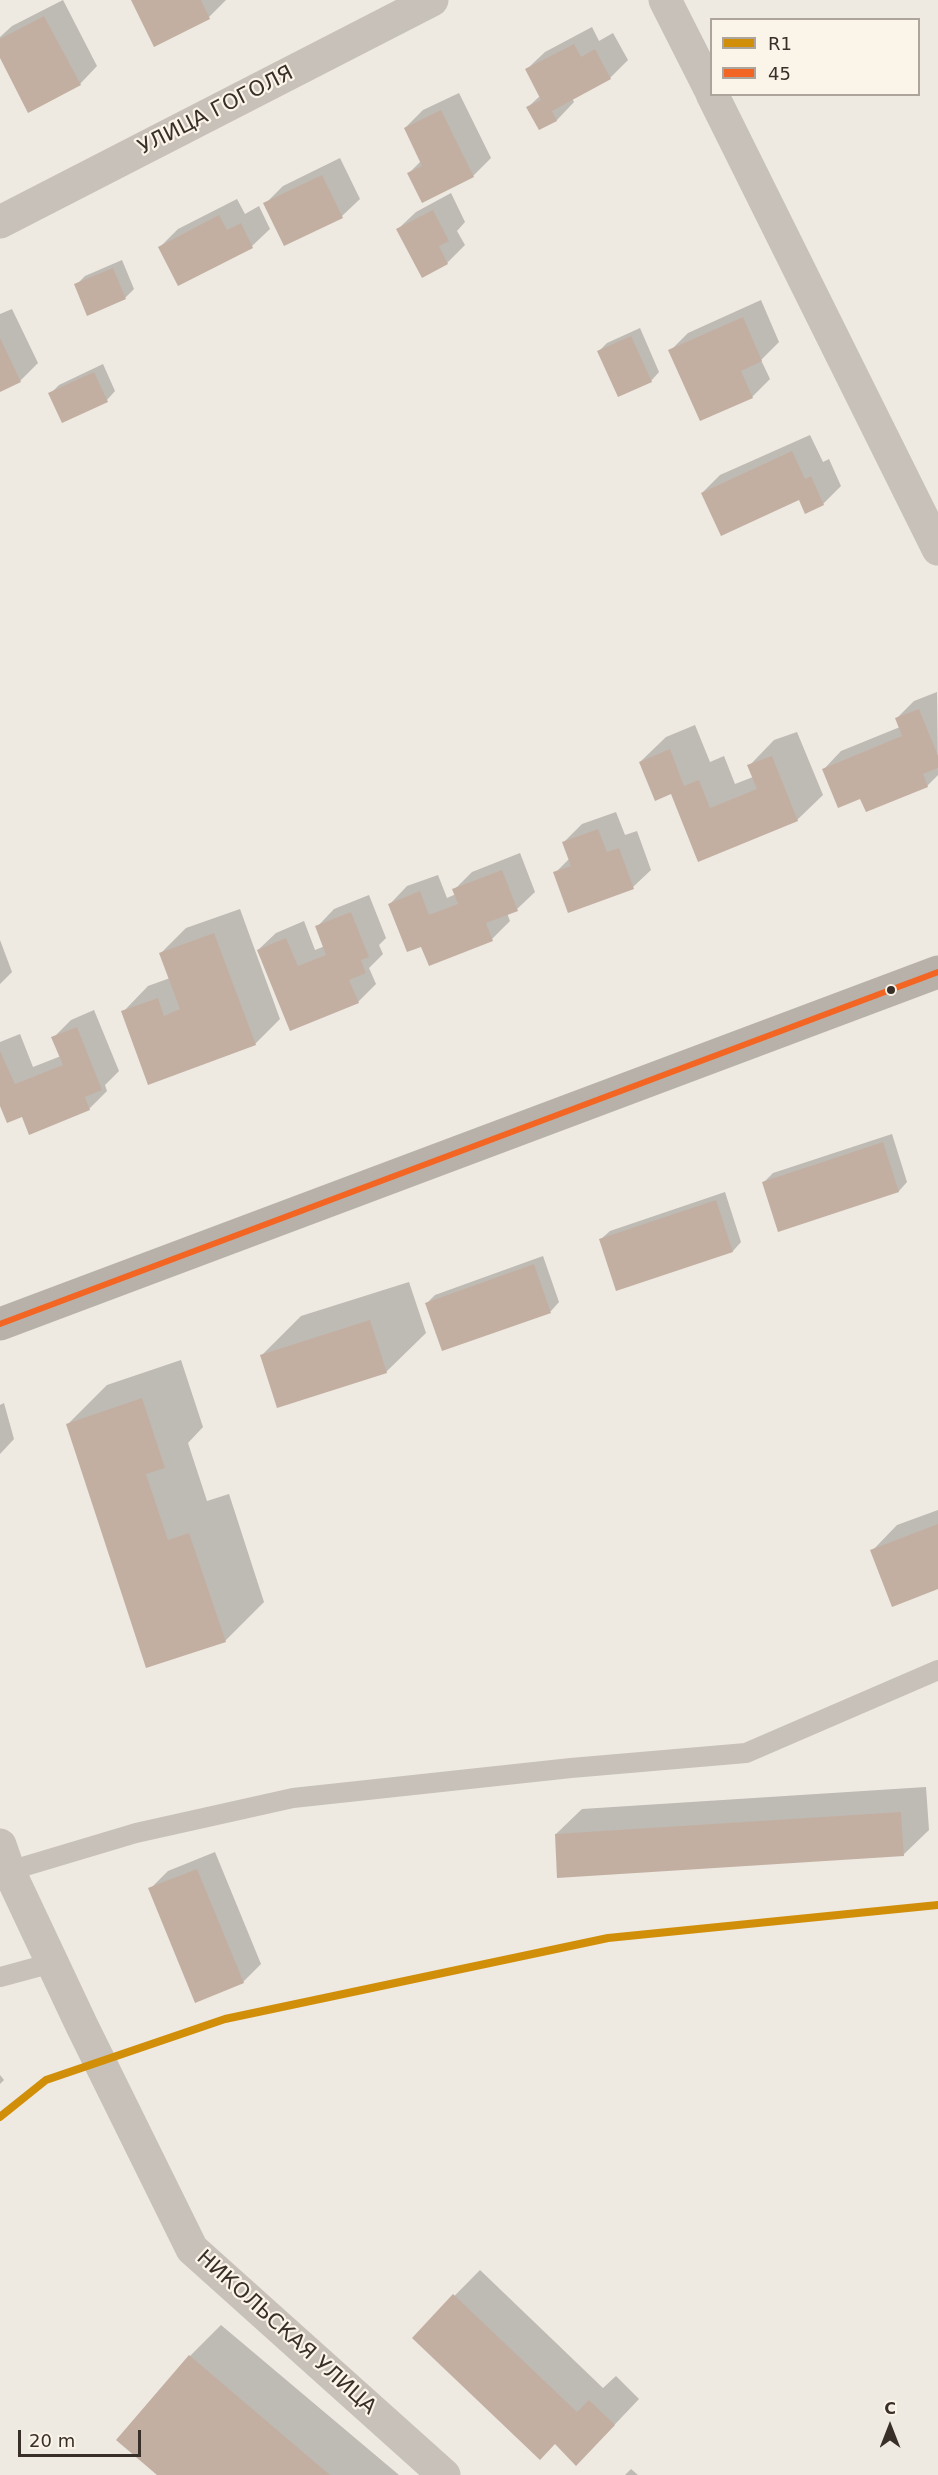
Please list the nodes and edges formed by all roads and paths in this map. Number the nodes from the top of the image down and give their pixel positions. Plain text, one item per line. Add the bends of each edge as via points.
1 (432, 0) edge
2 (665, 0) edge
3 (710, 90) edge
4 (713, 96) edge
5 (0, 222) edge
6 (938, 549) edge
7 (938, 972) edge
8 (0, 1324) edge
9 (938, 1670) edge
10 (4, 1858) edge
11 (52, 1963) junction
12 (0, 1977) edge
13 (444, 2475) edge

1 - 5 street, УЛИЦА ГОГОЛЯ
2 - 3 street
4 - 6 street
7 - 8 main road
9 - 10 lane via 746,1753 293,1798
10 - 11 street, НИКОЛЬСКАЯ УЛИЦА
11 - 12 lane
11 - 13 street, НИКОЛЬСКАЯ УЛИЦА via 192,2249

